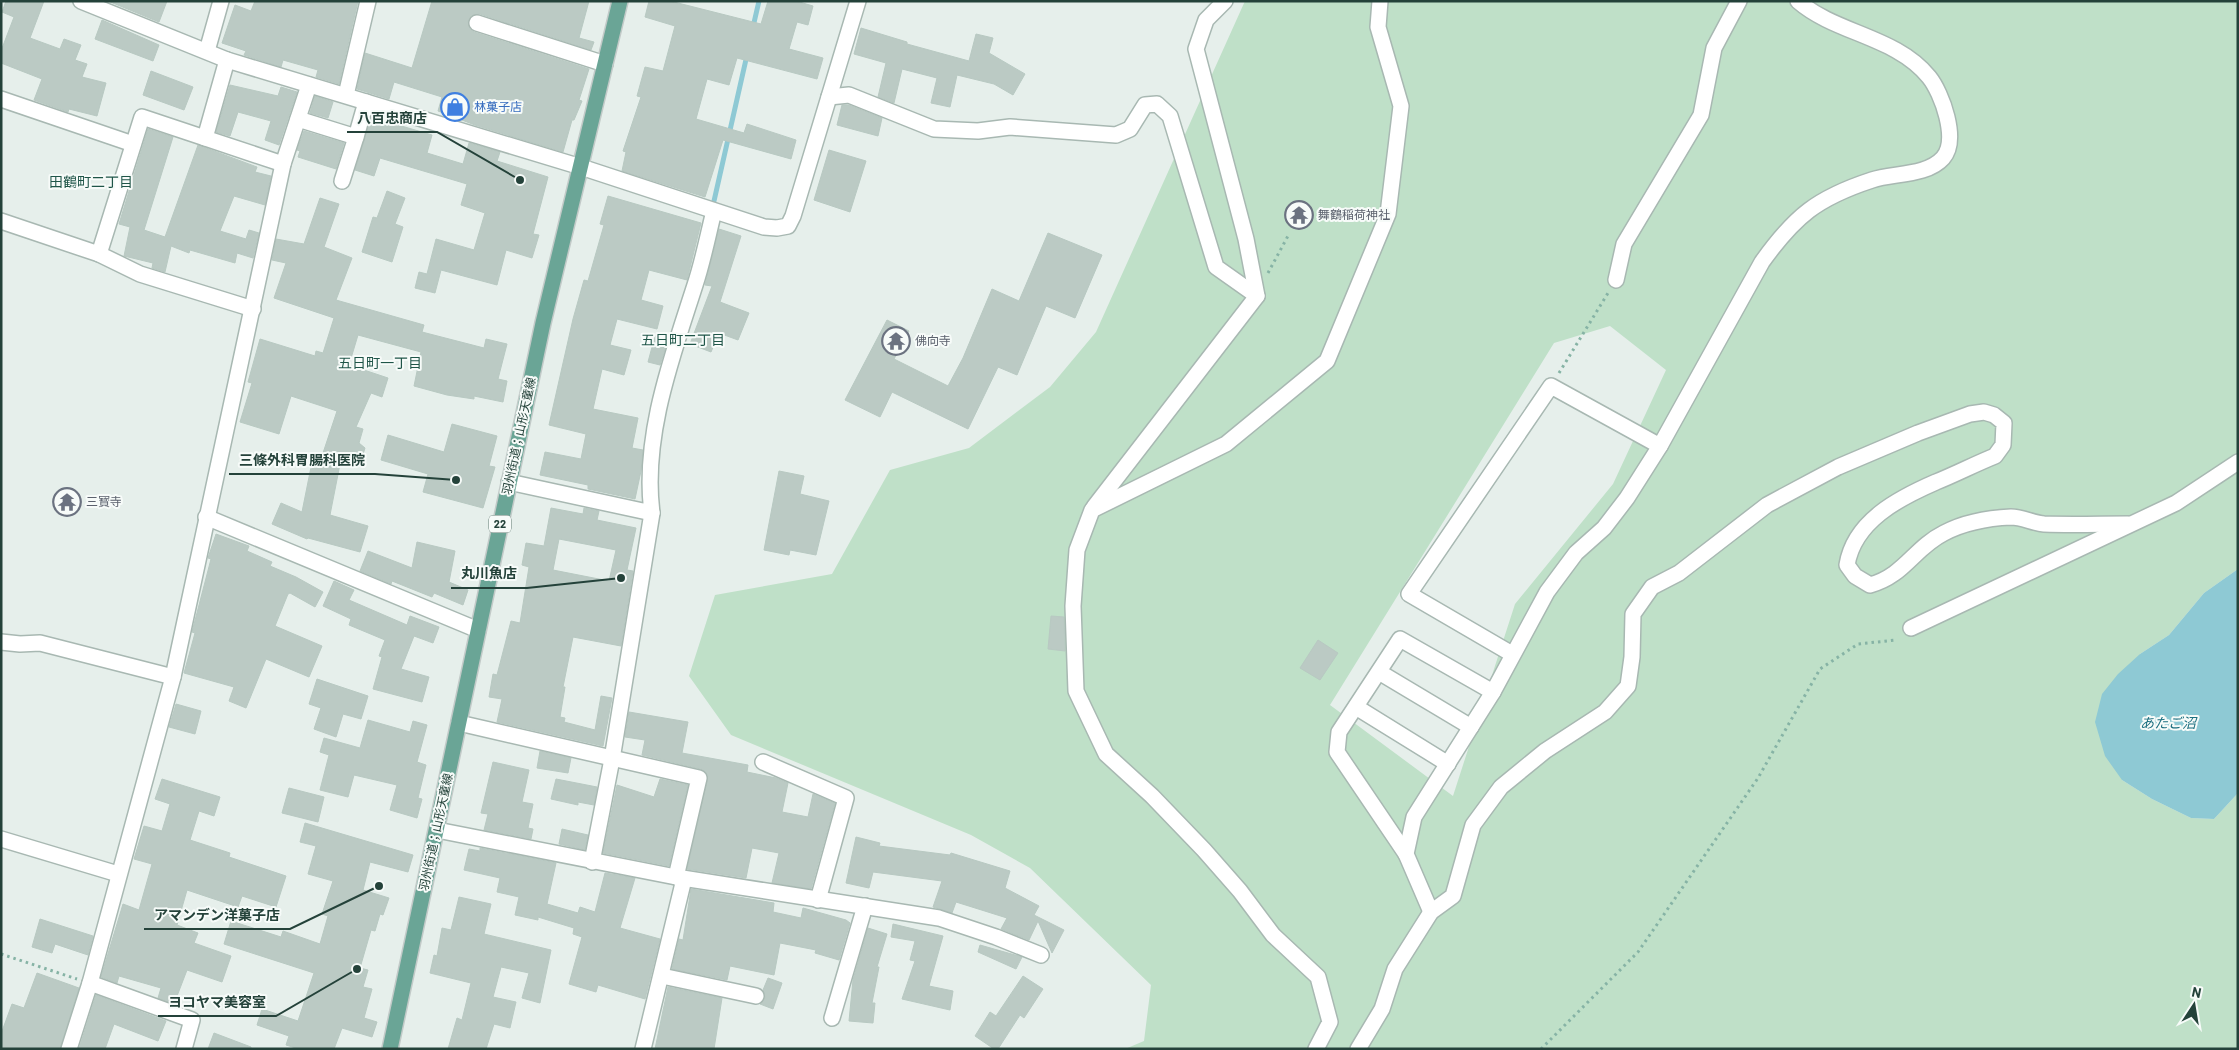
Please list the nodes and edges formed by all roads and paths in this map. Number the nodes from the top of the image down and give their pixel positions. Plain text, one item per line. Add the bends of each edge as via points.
1 (81, 1) edge
2 (220, 1) edge
3 (368, 1) edge
4 (620, 1) edge
5 (858, 1) edge
6 (1225, 1) edge
7 (1380, 1) edge
8 (1739, 1) edge
9 (1798, 1) edge
10 (477, 23) dead end
11 (207, 52) junction
12 (228, 60) junction
13 (605, 64) junction
14 (309, 84) junction
15 (346, 95) junction
16 (830, 97) junction
17 (1, 99) edge
18 (366, 102) junction
19 (298, 120) junction
20 (356, 137) junction
21 (205, 138) junction
22 (133, 144) junction
23 (283, 164) junction
24 (580, 167) junction
25 (342, 181) dead end
26 (714, 211) junction
27 (1, 221) edge
28 (1289, 234) dead end
29 (99, 254) junction
30 (1616, 280) joint
31 (1256, 296) junction
32 (253, 309) junction
33 (1551, 386) junction
34 (1660, 446) junction
35 (2238, 462) edge
36 (509, 482) junction
37 (1092, 510) junction
38 (652, 513) junction
39 (206, 517) junction
40 (2128, 524) junction
41 (1911, 628) dead end
42 (478, 630) junction
43 (1896, 640) dead end
44 (1, 642) edge
45 (1512, 654) junction
46 (1379, 672) junction
47 (173, 676) junction
48 (1493, 692) junction
49 (1356, 707) junction
50 (459, 724) junction
51 (1471, 727) junction
52 (612, 759) junction
53 (763, 762) dead end
54 (1448, 764) junction
55 (438, 830) junction
56 (1, 838) edge
57 (1406, 854) junction
58 (592, 862) junction
59 (118, 874) junction
60 (680, 878) junction
61 (818, 900) junction
62 (865, 906) junction
63 (1431, 912) junction
64 (1, 954) edge
65 (1040, 955) dead end
66 (662, 976) junction
67 (90, 983) junction
68 (756, 996) dead end
69 (832, 1018) dead end
70 (69, 1049) edge
71 (184, 1049) edge
72 (390, 1049) edge
73 (643, 1049) edge
74 (1316, 1049) edge
75 (1358, 1049) edge
76 (1541, 1049) edge

1 - 11 street
2 - 11 street
3 - 15 street
4 - 13 main road, 羽州街道；山形天童線 / 22
5 - 16 street
6 - 31 street via 1206,20 1196,49 1246,239
7 - 37 street via 1378,27 1401,106 1388,214 1328,361 1226,444
8 - 30 street via 1714,48 1701,115 1624,244
9 - 34 street via 1827,20 1881,43 1929,77 1943,104 1950,130 1949,147 1943,158 1927,168 1873,180 1839,193 1807,210 1782,235 1762,262
10 - 13 street
11 - 12 street
12 - 14 street
12 - 21 street
13 - 24 main road, 羽州街道；山形天童線 / 22
14 - 15 street
14 - 19 street
15 - 18 street
16 - 26 street via 788,226 764,227
16 - 31 street via 849,95 934,129 978,131 1010,127 1116,135 1130,129 1145,105 1158,104 1170,116 1216,267
17 - 22 street
18 - 20 street
18 - 24 street
19 - 20 street
19 - 23 street
20 - 25 street
21 - 22 street via 142,117
21 - 23 street
22 - 29 street
23 - 32 street
24 - 26 street
24 - 36 main road, 羽州街道；山形天童線 / 22
26 - 38 street via 659,405 649,489
27 - 29 street
28 - 31 path
29 - 32 street via 140,274
30 - 33 path
31 - 37 street
32 - 39 street
33 - 34 street
33 - 45 street via 1408,594
34 - 45 street via 1604,528 1559,574
35 - 40 street via 2176,503
36 - 38 street
36 - 42 main road, 羽州街道；山形天童線 / 22
37 - 74 street via 1077,550 1073,606 1076,691 1106,754 1204,850 1273,935 1318,977 1330,1022
38 - 52 street
39 - 42 street
39 - 47 street
40 - 41 street
40 - 63 street via 2043,524 2012,517 1964,525 1920,548 1898,573 1880,582 1870,585 1855,576 1847,565 1849,551 1859,535 1893,502 1995,456 2003,445 2004,423 1984,412 1918,433 1838,467 1767,505 1679,573 1652,587 1633,614 1628,686 1605,712 1544,751 1501,787 1473,825 1453,896
42 - 50 main road, 羽州街道；山形天童線 / 22
43 - 76 path via 1858,644 1820,669 1758,778 1638,952
44 - 47 street via 40,643
45 - 48 street
46 - 48 street via 1400,639
46 - 49 street
46 - 51 street
47 - 59 street
48 - 51 street
49 - 54 street
49 - 57 street via 1340,732 1337,752
50 - 52 street
50 - 55 main road, 羽州街道；山形天童線 / 22
51 - 54 street
52 - 58 street
52 - 60 street via 699,778
53 - 61 street via 846,798
54 - 57 street via 1414,817
55 - 58 street
55 - 72 main road, 羽州街道；山形天童線 / 22
56 - 59 street
57 - 63 street
58 - 60 street
59 - 67 street
60 - 61 street
60 - 66 street
61 - 62 street
62 - 65 street via 939,918
62 - 69 street
63 - 75 street via 1395,969 1382,1009
64 - 67 path
66 - 68 street
66 - 73 street
67 - 70 street
67 - 71 street via 192,1020

